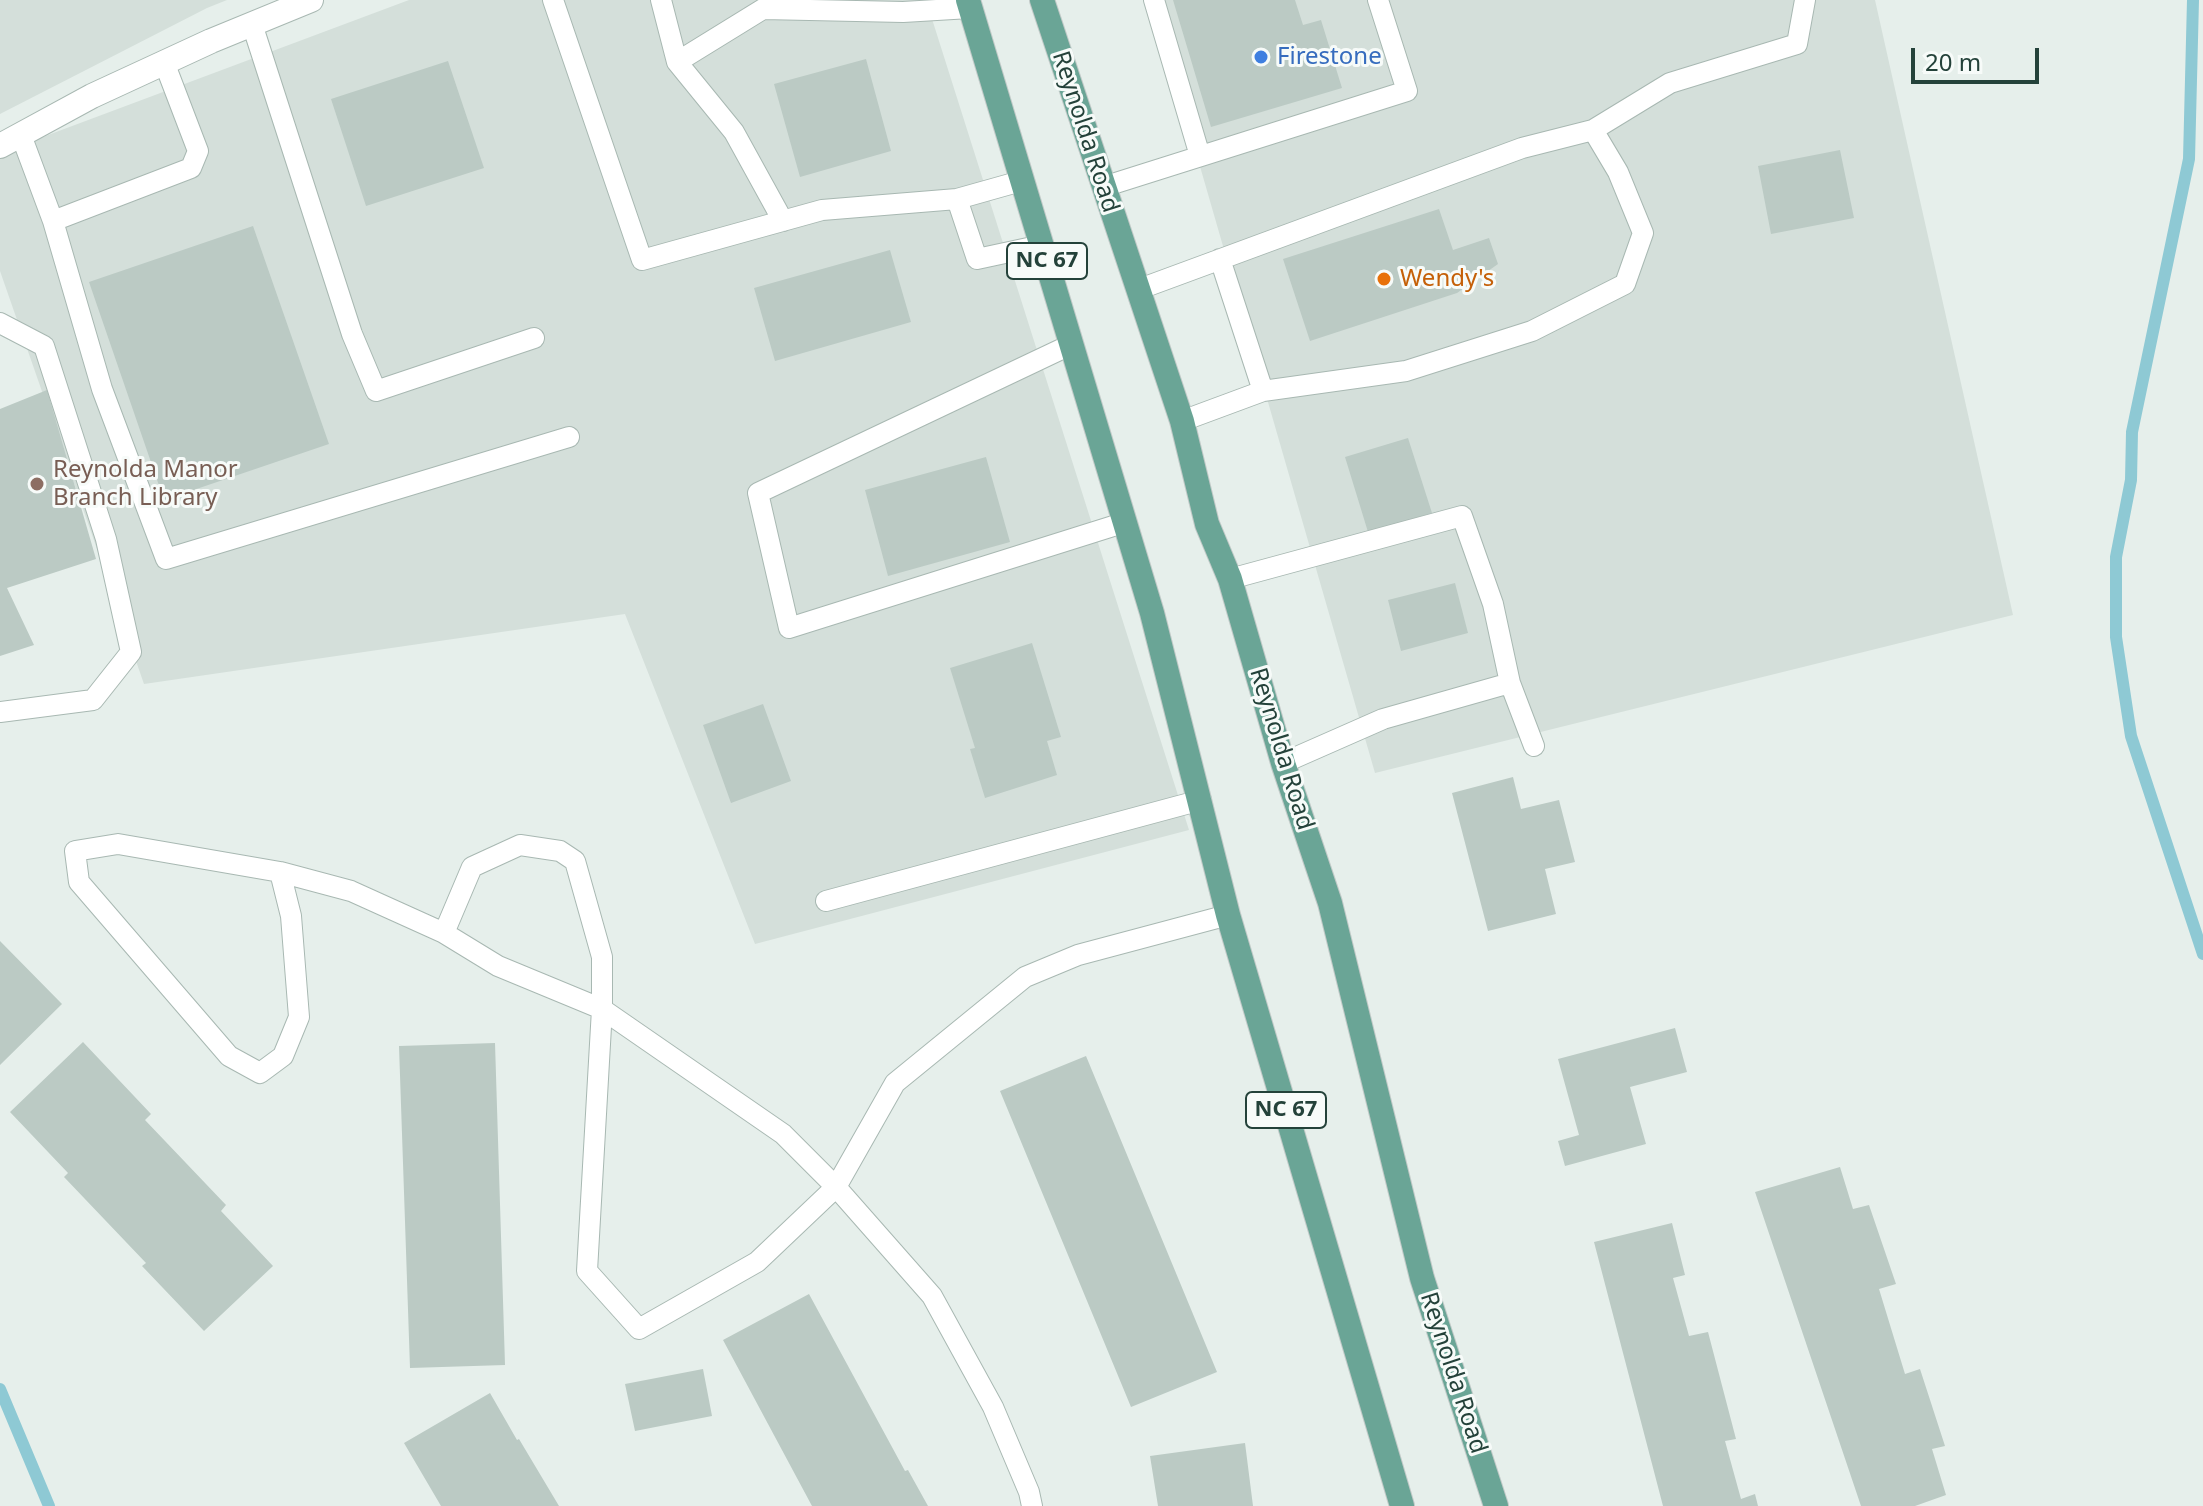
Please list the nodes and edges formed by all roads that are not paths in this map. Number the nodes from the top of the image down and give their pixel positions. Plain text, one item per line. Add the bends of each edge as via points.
1 (311, 0) edge
2 (553, 0) edge
3 (661, 0) edge
4 (1042, 0) edge
5 (1154, 0) edge
6 (1378, 0) edge
7 (1805, 0) edge
8 (969, 4) edge
9 (252, 24) junction
10 (164, 62) junction
11 (677, 62) junction
12 (1593, 130) junction
13 (10, 140) edge
14 (1200, 156) junction
15 (1021, 181) junction
16 (1103, 187) junction
17 (957, 199) junction
18 (53, 221) junction
19 (783, 221) junction
20 (1042, 245) junction
21 (1220, 259) junction
22 (1137, 290) junction
23 (0, 323) edge
24 (534, 338) dead end
25 (1070, 345) junction
26 (1263, 391) junction
27 (1182, 421) junction
28 (569, 437) dead end
29 (1126, 522) junction
30 (1230, 579) junction
31 (1510, 683) junction
32 (0, 712) edge
33 (1534, 746) dead end
34 (1283, 763) junction
35 (1201, 800) junction
36 (280, 872) junction
37 (826, 901) dead end
38 (1228, 915) junction
39 (444, 933) junction
40 (602, 1009) junction
41 (836, 1187) junction
42 (1032, 1506) edge
43 (1402, 1506) edge
44 (1496, 1506) edge

1 - 9 street
2 - 19 lane via 642,260
3 - 11 lane
4 - 16 main road, Reynolda Road / NC 67
5 - 14 lane
6 - 14 lane via 1407,91
7 - 12 lane via 1797,44 1670,83
8 - 11 lane via 903,12 763,9
8 - 15 main road, NC 67
9 - 10 street
9 - 24 lane via 352,334 376,391
10 - 13 street
10 - 18 lane via 198,151 191,168
11 - 19 lane via 734,132
12 - 21 lane via 1522,148
12 - 26 lane via 1618,172 1643,233 1625,284 1532,331 1406,371
13 - 18 lane
14 - 16 lane
15 - 17 lane
15 - 20 main road, NC 67
16 - 22 main road, Reynolda Road / NC 67
17 - 19 lane via 822,210
17 - 20 lane via 977,259
18 - 28 lane via 102,389 166,559
20 - 25 main road, NC 67
21 - 22 lane
21 - 26 lane
22 - 27 main road, Reynolda Road / NC 67
23 - 32 lane via 44,346 106,539 131,652 93,700
25 - 29 main road, NC 67
25 - 29 lane via 758,493 789,628
26 - 27 lane
27 - 30 main road, Reynolda Road / NC 67 via 1207,524
29 - 35 main road, NC 67
30 - 31 lane via 1462,516 1493,604
30 - 34 main road, Reynolda Road / NC 67
31 - 33 lane
31 - 34 lane via 1383,719
34 - 44 main road, Reynolda Road / NC 67 via 1330,903 1422,1278
35 - 37 lane
35 - 38 main road, NC 67
36 - 36 lane via 118,844 75,851 79,882 229,1056 260,1073 283,1056 299,1017 291,916
36 - 39 lane via 351,891
38 - 41 lane via 1078,955 1025,977 895,1083
38 - 43 main road, NC 67
39 - 40 lane via 498,966
39 - 40 lane via 472,867 520,845 560,851 575,861 602,957
40 - 41 lane via 783,1134
40 - 41 lane via 587,1271 639,1329 757,1262
41 - 42 lane via 932,1296 993,1407

